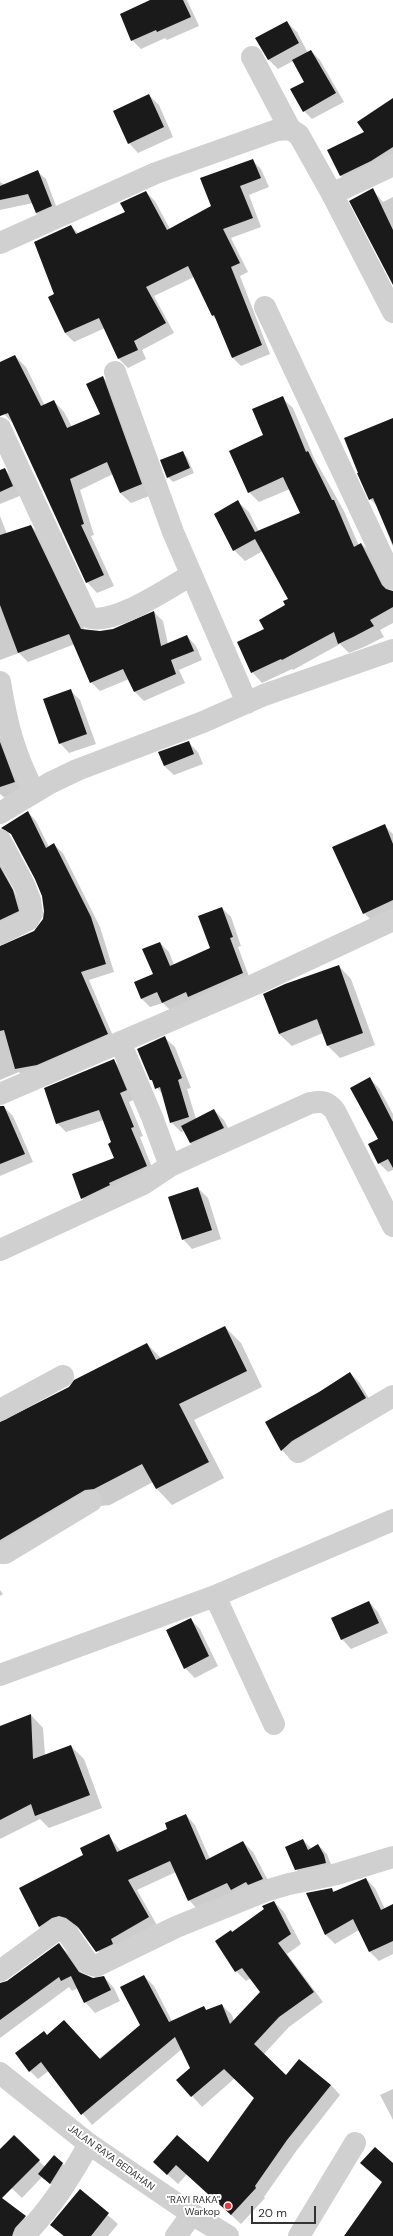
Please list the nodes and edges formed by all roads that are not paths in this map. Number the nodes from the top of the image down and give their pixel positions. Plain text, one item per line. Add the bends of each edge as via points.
1 (252, 58) dead end
2 (290, 129) junction
3 (393, 166) edge
4 (332, 194) junction
5 (0, 243) edge
6 (265, 307) dead end
7 (393, 312) edge
8 (115, 372) dead end
9 (0, 428) edge
10 (191, 575) junction
11 (393, 579) edge
12 (393, 650) edge
13 (0, 682) edge
14 (246, 703) junction
15 (34, 792) junction
16 (0, 813) edge
17 (0, 840) edge
18 (393, 920) edge
19 (0, 934) edge
20 (120, 1042) junction
21 (0, 1094) edge
22 (170, 1166) junction
23 (393, 1226) edge
24 (0, 1250) edge
25 (63, 1376) dead end
26 (393, 1396) edge
27 (0, 1410) edge
28 (298, 1452) dead end
29 (91, 1501) dead end
30 (393, 1520) edge
31 (0, 1553) edge
32 (215, 1596) junction
33 (0, 1675) edge
34 (274, 1724) dead end
35 (393, 1857) edge
36 (0, 1971) edge
37 (0, 2073) edge
38 (355, 2143) dead end
39 (89, 2144) junction
40 (192, 2214) junction
41 (24, 2236) edge
42 (176, 2236) edge
43 (228, 2236) edge
44 (300, 2236) edge

1 - 2 street
2 - 4 street via 299,135
2 - 5 street via 277,130 156,173
3 - 4 street
4 - 7 street
6 - 11 street
8 - 10 street
9 - 10 street via 88,617 101,619 128,610
10 - 14 street
12 - 14 street
13 - 15 street via 8,730 22,769
14 - 15 street via 77,770
15 - 16 street
17 - 19 street via 24,884 32,907 28,920
18 - 20 street via 258,983
20 - 21 street
20 - 22 street
22 - 23 street via 310,1103 321,1101 335,1110
22 - 24 street via 137,1187
25 - 27 street
26 - 28 street
29 - 31 street
30 - 32 street
32 - 33 street
32 - 34 street
35 - 36 street via 337,1874 265,1891 176,1927 96,1966 89,1964 68,1934 59,1928
37 - 39 street, JALAN RAYA BEDAHAN
38 - 44 street
39 - 40 street, JALAN RAYA BEDAHAN
39 - 41 street via 64,2189
40 - 42 street
40 - 43 street, JALAN RAYA BEDAHAN

